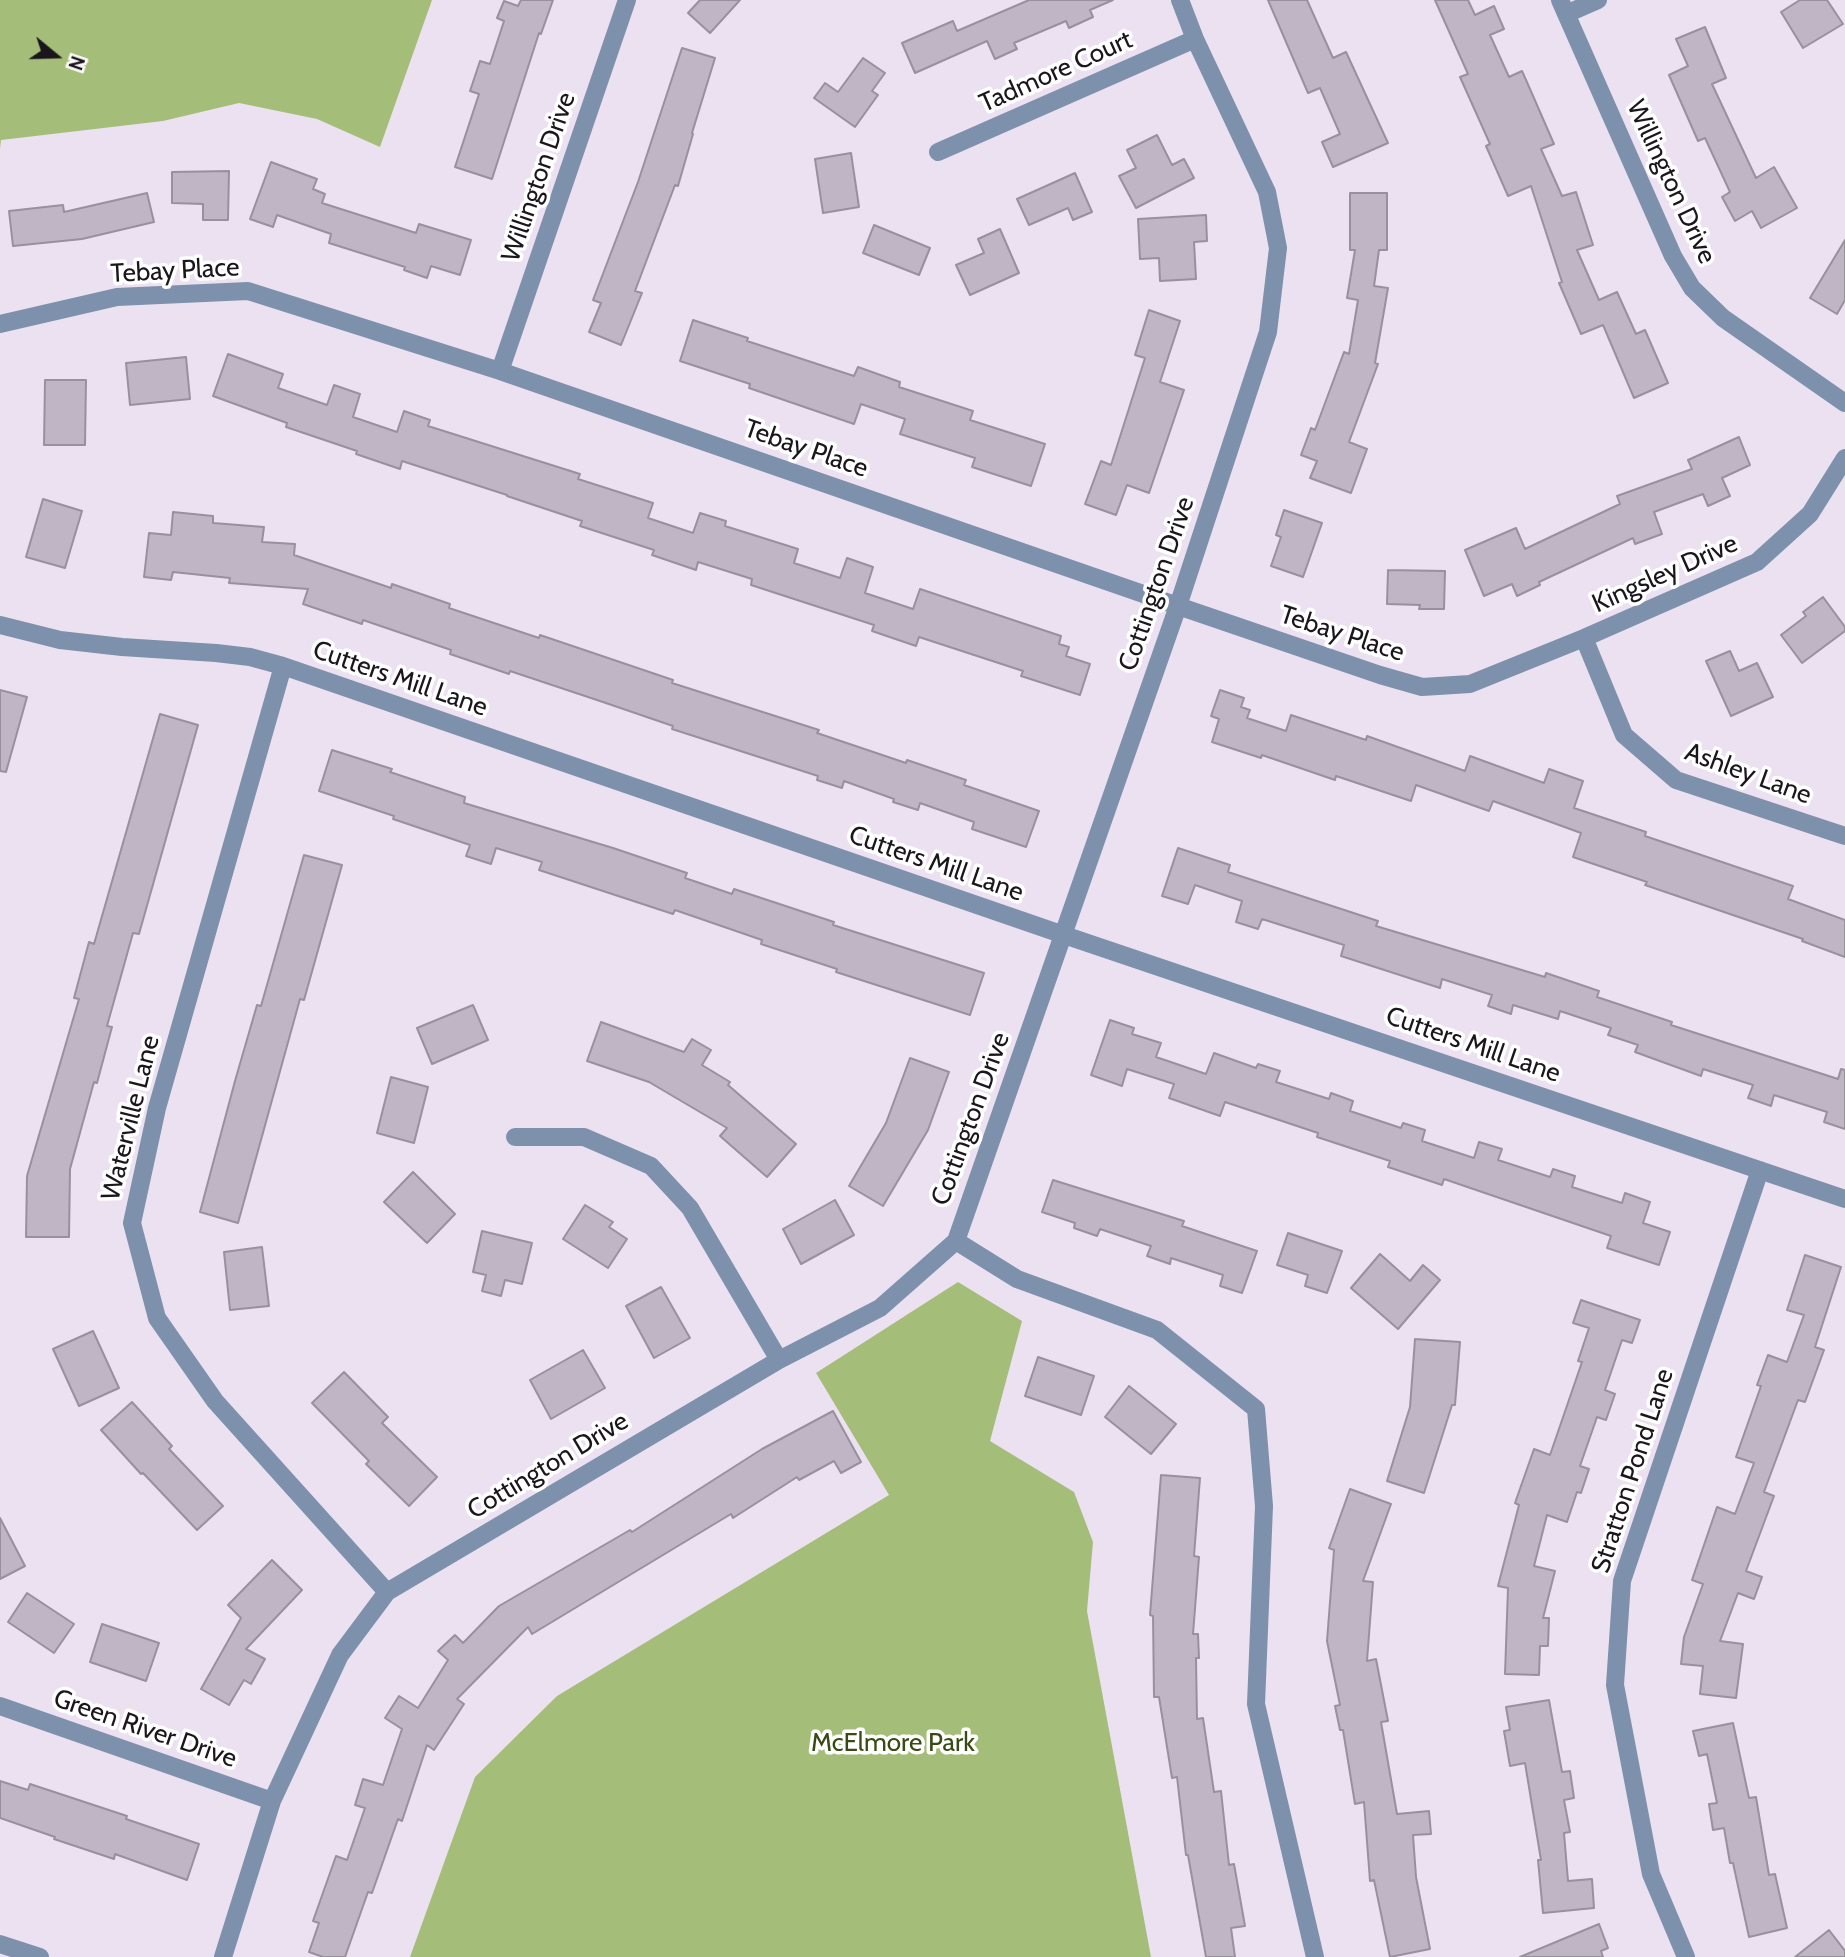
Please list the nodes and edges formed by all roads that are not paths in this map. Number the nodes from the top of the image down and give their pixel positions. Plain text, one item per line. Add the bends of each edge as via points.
1 (627, 0) edge
2 (1180, 0) edge
3 (1598, 0) edge
4 (1562, 7) edge
5 (1195, 39) junction
6 (938, 152) dead end
7 (0, 324) edge
8 (500, 371) junction
9 (1845, 403) edge
10 (1845, 458) edge
11 (1178, 606) junction
12 (0, 625) edge
13 (1584, 638) junction
14 (283, 666) junction
15 (1845, 836) edge
16 (1064, 935) junction
17 (515, 1137) dead end
18 (1760, 1170) junction
19 (1845, 1199) edge
20 (956, 1241) junction
21 (779, 1360) junction
22 (387, 1592) junction
23 (0, 1706) edge
24 (272, 1801) junction
25 (10, 1950) edge
26 (40, 1957) edge
27 (223, 1957) edge
28 (1315, 1957) edge
29 (1686, 1957) edge

1 - 8 street, Willington Drive
2 - 5 street, Cottington Drive
3 - 4 street
4 - 9 street, Willington Drive via 1673,256 1692,288 1723,318
5 - 6 street, Tadmore Court
5 - 11 street, Cottington Drive via 1267,192 1278,248 1268,332
7 - 8 street, Tebay Place via 117,297 248,291
8 - 11 street, Tebay Place
10 - 13 street, Kingsley Drive via 1810,514 1757,562
11 - 13 street, Tebay Place via 1422,687 1470,684
11 - 16 street, Cottington Drive
12 - 14 street, Cutters Mill Lane via 60,640 216,653
13 - 15 street, Ashley Lane via 1624,735 1675,779
14 - 16 street, Cutters Mill Lane
14 - 22 street, Waterville Lane via 157,1108 132,1223 157,1318 215,1401
16 - 18 street, Cutters Mill Lane
16 - 20 street, Cottington Drive
17 - 21 street via 584,1138 652,1166 690,1208
18 - 19 street, Cutters Mill Lane
18 - 29 street, Stratton Pond Lane via 1622,1581 1615,1685 1651,1874
20 - 21 street, Cottington Drive via 880,1308
20 - 28 street via 1017,1279 1157,1330 1256,1409 1264,1506 1256,1704
21 - 22 street, Cottington Drive
22 - 24 street, Cottington Drive via 340,1655
23 - 24 street, Green River Drive
24 - 27 street, Cottington Drive
25 - 26 street

